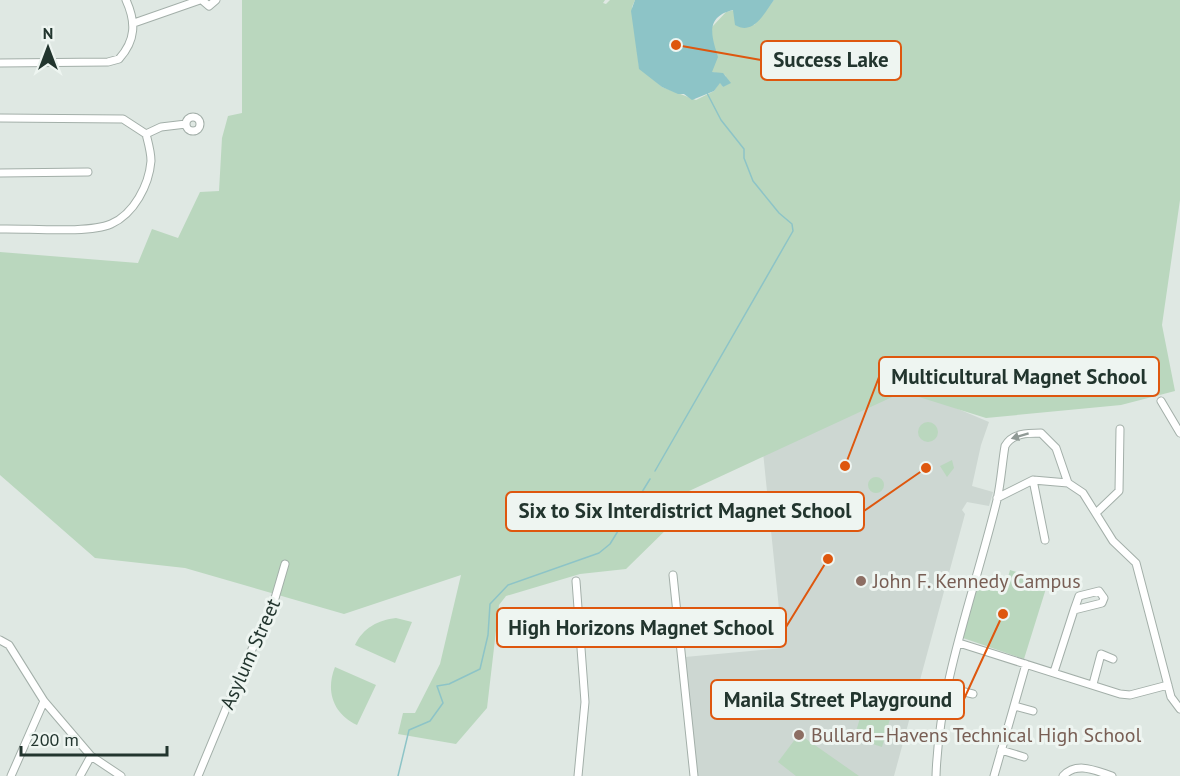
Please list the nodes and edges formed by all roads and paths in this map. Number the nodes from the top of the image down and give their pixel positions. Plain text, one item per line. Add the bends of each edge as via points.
1 (126, 0) edge
2 (201, 0) edge
3 (216, 0) edge
4 (134, 23) junction
5 (0, 63) edge
6 (0, 118) edge
7 (186, 124) dead end
8 (146, 134) junction
9 (88, 172) dead end
10 (0, 173) edge
11 (0, 229) edge
12 (1161, 401) dead end
13 (1120, 429) dead end
14 (1180, 433) edge
15 (1033, 480) junction
16 (1068, 483) junction
17 (997, 498) junction
18 (1096, 513) junction
19 (1045, 540) dead end
20 (285, 564) dead end
21 (673, 575) dead end
22 (576, 581) dead end
23 (1074, 610) dead end
24 (0, 640) edge
25 (959, 643) junction
26 (1113, 659) dead end
27 (1026, 664) junction
28 (1054, 672) junction
29 (1093, 684) junction
30 (1168, 685) junction
31 (948, 688) junction
32 (973, 694) dead end
33 (44, 701) junction
34 (1016, 706) junction
35 (1180, 709) edge
36 (1033, 711) dead end
37 (1001, 750) junction
38 (91, 756) junction
39 (1024, 757) dead end
40 (11, 776) edge
41 (80, 776) edge
42 (121, 776) edge
43 (198, 776) edge
44 (578, 776) edge
45 (694, 776) edge
46 (936, 776) edge
47 (994, 776) edge
48 (1064, 776) edge
49 (1112, 776) edge

1 - 4 street
2 - 3 street via 209,6
2 - 4 street
4 - 5 street via 126,50 114,62
6 - 8 street via 123,119
7 - 8 street via 161,127
8 - 11 street via 151,159 147,180 138,200 111,224 94,228
9 - 10 street
12 - 14 street
13 - 18 street via 1119,490
15 - 16 street
15 - 17 street
15 - 19 street
16 -> 17 street via 1050,440 1041,434 1017,436 1005,446
16 - 18 street via 1083,494
17 - 25 street
18 - 30 street via 1113,541 1136,563
20 - 43 street, Asylum Street via 271,612 245,663
21 - 45 street
22 - 44 street via 585,702
23 - 28 street
24 - 33 street via 9,645
25 - 27 street
25 - 31 street
26 - 29 street via 1101,654
27 - 28 street
27 - 34 street
28 - 29 street
29 - 30 street via 1130,695
30 - 35 street
31 - 32 street
31 - 46 street via 940,722
33 - 38 street
33 - 40 street
34 - 36 street
34 - 37 street
37 - 39 street
37 - 47 street
38 - 41 street
38 - 42 street
48 - 49 street via 1082,767

